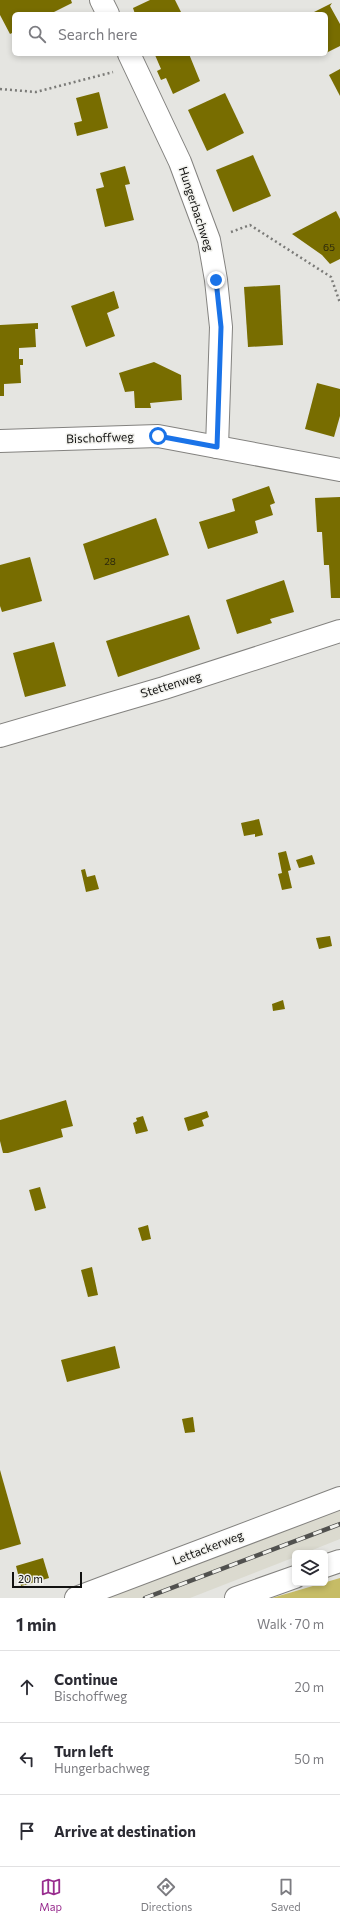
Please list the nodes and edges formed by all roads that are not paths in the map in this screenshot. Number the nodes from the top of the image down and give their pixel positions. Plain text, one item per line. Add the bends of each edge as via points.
1 (101, 0) edge
2 (107, 12) edge
3 (132, 60) edge
4 (0, 441) edge
5 (217, 447) junction
6 (340, 470) edge
7 (340, 631) edge
8 (0, 736) edge
9 (340, 1498) edge
10 (340, 1561) edge
11 (328, 1565) edge
12 (292, 1577) edge
13 (76, 1598) edge
14 (236, 1598) edge

1 - 2 street
3 - 5 street, Hungerbachweg via 180,162 209,240 221,327
4 - 5 street, Bischoffweg via 158,436
5 - 6 street, Bischoffweg
7 - 8 street, Stettenweg via 164,688
9 - 13 street, Lettackerweg
10 - 11 street
12 - 14 street

